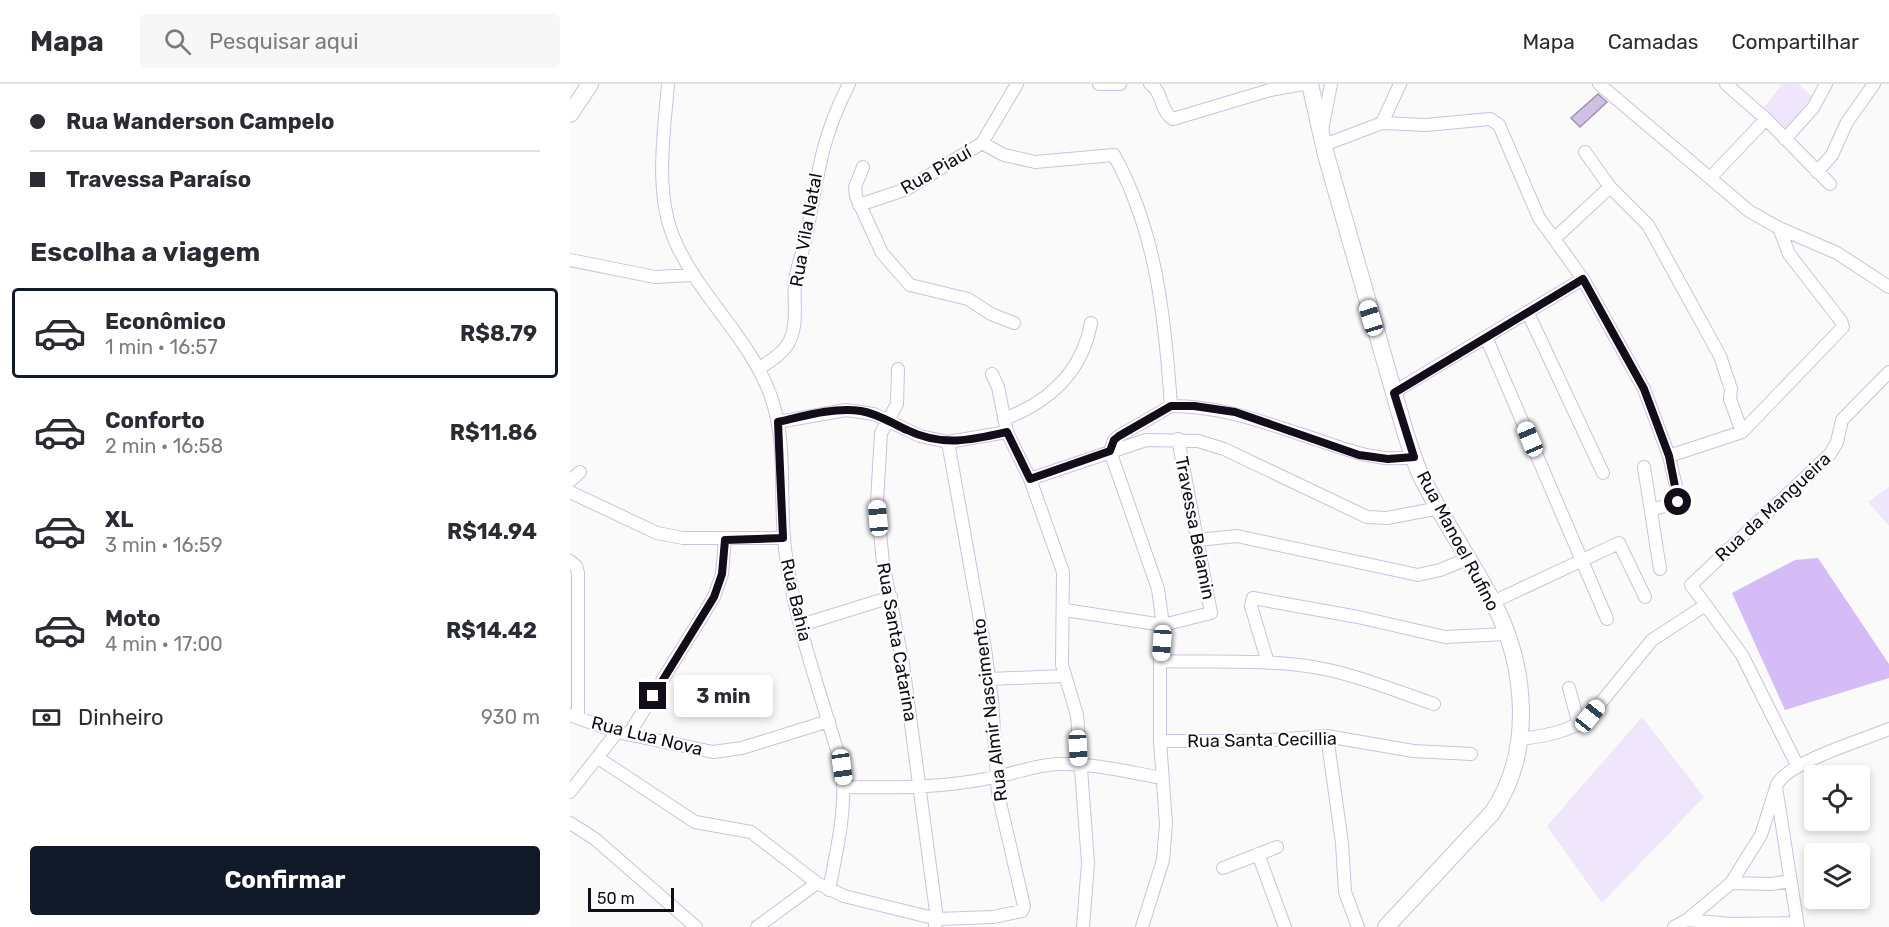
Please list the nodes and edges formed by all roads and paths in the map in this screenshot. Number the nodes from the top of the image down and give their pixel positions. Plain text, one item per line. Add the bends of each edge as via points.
1 (590, 84) edge
2 (668, 84) edge
3 (849, 84) edge
4 (1017, 84) edge
5 (1099, 84) edge
6 (1120, 84) edge
7 (1150, 84) edge
8 (1303, 84) edge
9 (1310, 84) edge
10 (1331, 84) edge
11 (1400, 84) edge
12 (1599, 84) edge
13 (1726, 84) edge
14 (1826, 84) edge
15 (1874, 84) edge
16 (570, 114) edge
17 (1766, 119) junction
18 (1382, 123) junction
19 (1785, 139) junction
20 (1322, 141) junction
21 (982, 143) junction
22 (1585, 152) dead end
23 (863, 166) dead end
24 (1817, 172) junction
25 (1710, 178) junction
26 (1830, 184) dead end
27 (1610, 187) junction
28 (858, 205) junction
29 (1779, 228) junction
30 (1554, 239) junction
31 (570, 260) edge
32 (693, 274) junction
33 (1583, 279) junction
34 (1889, 287) edge
35 (1528, 313) junction
36 (1014, 323) dead end
37 (1091, 323) dead end
38 (1486, 338) junction
39 (760, 368) junction
40 (898, 369) dead end
41 (1889, 372) edge
42 (992, 374) dead end
43 (1394, 393) junction
44 (1171, 406) junction
45 (890, 420) junction
46 (778, 422) junction
47 (1005, 426) junction
48 (1742, 432) junction
49 (1178, 439) junction
50 (948, 442) junction
51 (1110, 451) junction
52 (1669, 456) junction
53 (1414, 457) junction
54 (1644, 467) dead end
55 (580, 472) dead end
56 (1603, 473) dead end
57 (1030, 479) junction
58 (570, 481) edge
59 (570, 492) edge
60 (1440, 508) junction
61 (1652, 509) junction
62 (783, 538) junction
63 (725, 540) junction
64 (1197, 540) junction
65 (1467, 559) junction
66 (1582, 560) junction
67 (570, 561) edge
68 (1660, 569) dead end
69 (891, 597) junction
70 (1645, 597) dead end
71 (1493, 602) junction
72 (1704, 606) junction
73 (1065, 610) junction
74 (1607, 619) dead end
75 (801, 625) junction
76 (1163, 625) junction
77 (1506, 634) junction
78 (574, 649) edge
79 (1160, 661) junction
80 (1268, 663) junction
81 (1064, 676) junction
82 (990, 679) junction
83 (1569, 688) dead end
84 (1434, 704) dead end
85 (574, 716) edge
86 (829, 721) junction
87 (1579, 724) junction
88 (1889, 729) edge
89 (623, 733) junction
90 (1327, 736) junction
91 (1520, 740) junction
92 (1160, 741) junction
93 (1471, 754) dead end
94 (598, 758) junction
95 (1079, 764) junction
96 (1797, 765) junction
97 (996, 777) junction
98 (1162, 778) junction
99 (844, 787) junction
100 (1776, 787) junction
101 (920, 788) junction
102 (570, 792) edge
103 (570, 823) edge
104 (1277, 847) dead end
105 (1258, 854) junction
106 (1223, 868) dead end
107 (1791, 881) junction
108 (817, 883) junction
109 (1731, 883) junction
110 (829, 890) junction
111 (1687, 920) junction
112 (935, 923) edge
113 (1797, 925) edge
114 (696, 927) edge
115 (757, 927) edge
116 (1083, 927) edge
117 (1142, 927) edge
118 (1285, 927) edge
119 (1358, 927) edge
120 (1386, 927) edge
121 (1674, 927) edge

1 - 16 main road
2 - 32 street, Rua Bahia via 663,192 674,239
3 - 39 street, Rua Vila Natal via 826,134 817,170 795,281 793,331 779,355
4 - 21 street, Rua Piauí
5 - 6 street
7 - 8 street via 1156,88 1170,118
9 - 20 main road, Rua Manoel Rufino
10 - 20 street
11 - 18 street
12 - 25 street
13 - 17 street
14 - 19 street via 1812,108
15 - 24 street via 1847,122 1832,155
17 - 19 street
17 - 25 street
18 - 20 street
18 - 30 street via 1495,121 1503,130 1539,218
19 - 24 street
20 - 43 main road, Rua Manoel Rufino
21 - 28 street, Rua Piauí via 907,189
21 - 44 street via 1004,155 1035,162 1114,155 1150,241 1166,325
22 - 27 street
23 - 28 street via 855,187
24 - 26 street
25 - 29 street via 1749,211
27 - 30 street
27 - 48 street via 1648,225 1720,357
28 - 36 street via 882,253 915,287 968,299
29 - 34 street via 1837,253
29 - 48 street via 1789,254 1843,327
30 - 33 street
31 - 32 street via 655,277
32 - 39 street, Rua Bahia
33 - 35 street
33 - 52 street via 1644,389
35 - 38 street
35 - 56 street
37 - 47 street via 1065,381
38 - 43 street
38 - 66 street
39 - 46 street, Rua Bahia
40 - 45 street, Rua Santa Catarina via 898,397
41 - 72 street, Rua da Mangueira via 1842,420 1830,454 1692,583
42 - 47 street
43 - 53 main road, Rua Manoel Rufino
44 - 51 street via 1119,436
44 - 53 street via 1235,412 1374,458
45 - 46 street via 846,410
45 - 50 street via 920,436
45 - 69 street, Rua Santa Catarina via 881,433 877,502
46 - 62 street, Rua Bahia
47 - 50 street
47 - 57 street
48 - 52 street
49 - 51 street via 1146,440
49 - 60 street via 1224,449 1367,517 1387,518
49 - 64 street, Travessa Belamin
50 - 82 street, Rua Almir Nascimento
51 - 57 street
51 - 76 street via 1158,589
52 - 61 street via 1678,502
53 - 60 main road, Rua Manoel Rufino
54 - 61 street
55 - 58 street
57 - 73 street via 1060,560
59 - 63 street via 657,533
60 - 65 main road, Rua Manoel Rufino
61 - 68 street
62 - 63 street
62 - 75 street, Rua Bahia via 791,593
63 - 89 street via 722,574 714,597
64 - 65 street via 1236,536 1408,575 1431,573
64 - 76 street, Travessa Belamin via 1209,616
65 - 71 main road, Rua Manoel Rufino
66 - 70 street via 1619,543
66 - 71 street
66 - 74 street
67 - 78 street via 578,573
69 - 75 street
69 - 101 street, Rua Santa Catarina
71 - 77 main road, Rua Manoel Rufino
72 - 87 street via 1652,640 1590,716
72 - 96 street via 1742,655
73 - 76 street
73 - 81 street
75 - 86 street, Rua Bahia
76 - 79 street
77 - 80 street via 1437,636 1253,598 1251,606
77 - 91 main road, Rua Manoel Rufino via 1520,700
78 - 85 street
79 - 80 street
79 - 92 street
80 - 84 street via 1329,670
81 - 82 street
81 - 95 street via 1077,715
82 - 97 street, Rua Almir Nascimento
83 - 87 street
85 - 89 street, Rua Lua Nova
86 - 89 street, Rua Lua Nova via 742,748 713,752
86 - 99 street, Rua Bahia
87 - 91 street
88 - 96 street
89 - 94 street
90 - 92 street, Rua Santa Cecillia via 1261,741
90 - 93 street, Rua Santa Cecillia via 1413,751
90 - 119 street via 1345,892
91 - 120 main road, Rua Manoel Rufino via 1509,783 1491,813
92 - 98 street
94 - 102 street
94 - 108 street via 695,822 751,832
95 - 97 street via 1039,765
95 - 98 street
95 - 116 street via 1088,863
96 - 100 street via 1782,775
97 - 101 street
97 - 112 street, Rua Almir Nascimento via 1022,911
98 - 117 street via 1166,824 1163,860
99 - 101 street
99 - 110 street, Rua Bahia
100 - 107 street
100 - 109 street via 1761,835
101 - 112 street, Rua Santa Catarina
103 - 114 street via 595,839
104 - 105 street
105 - 106 street
105 - 118 street
107 - 109 street
107 - 113 street
108 - 110 street
108 - 115 street
109 - 111 street
110 - 112 street
111 - 113 street
111 - 121 street

